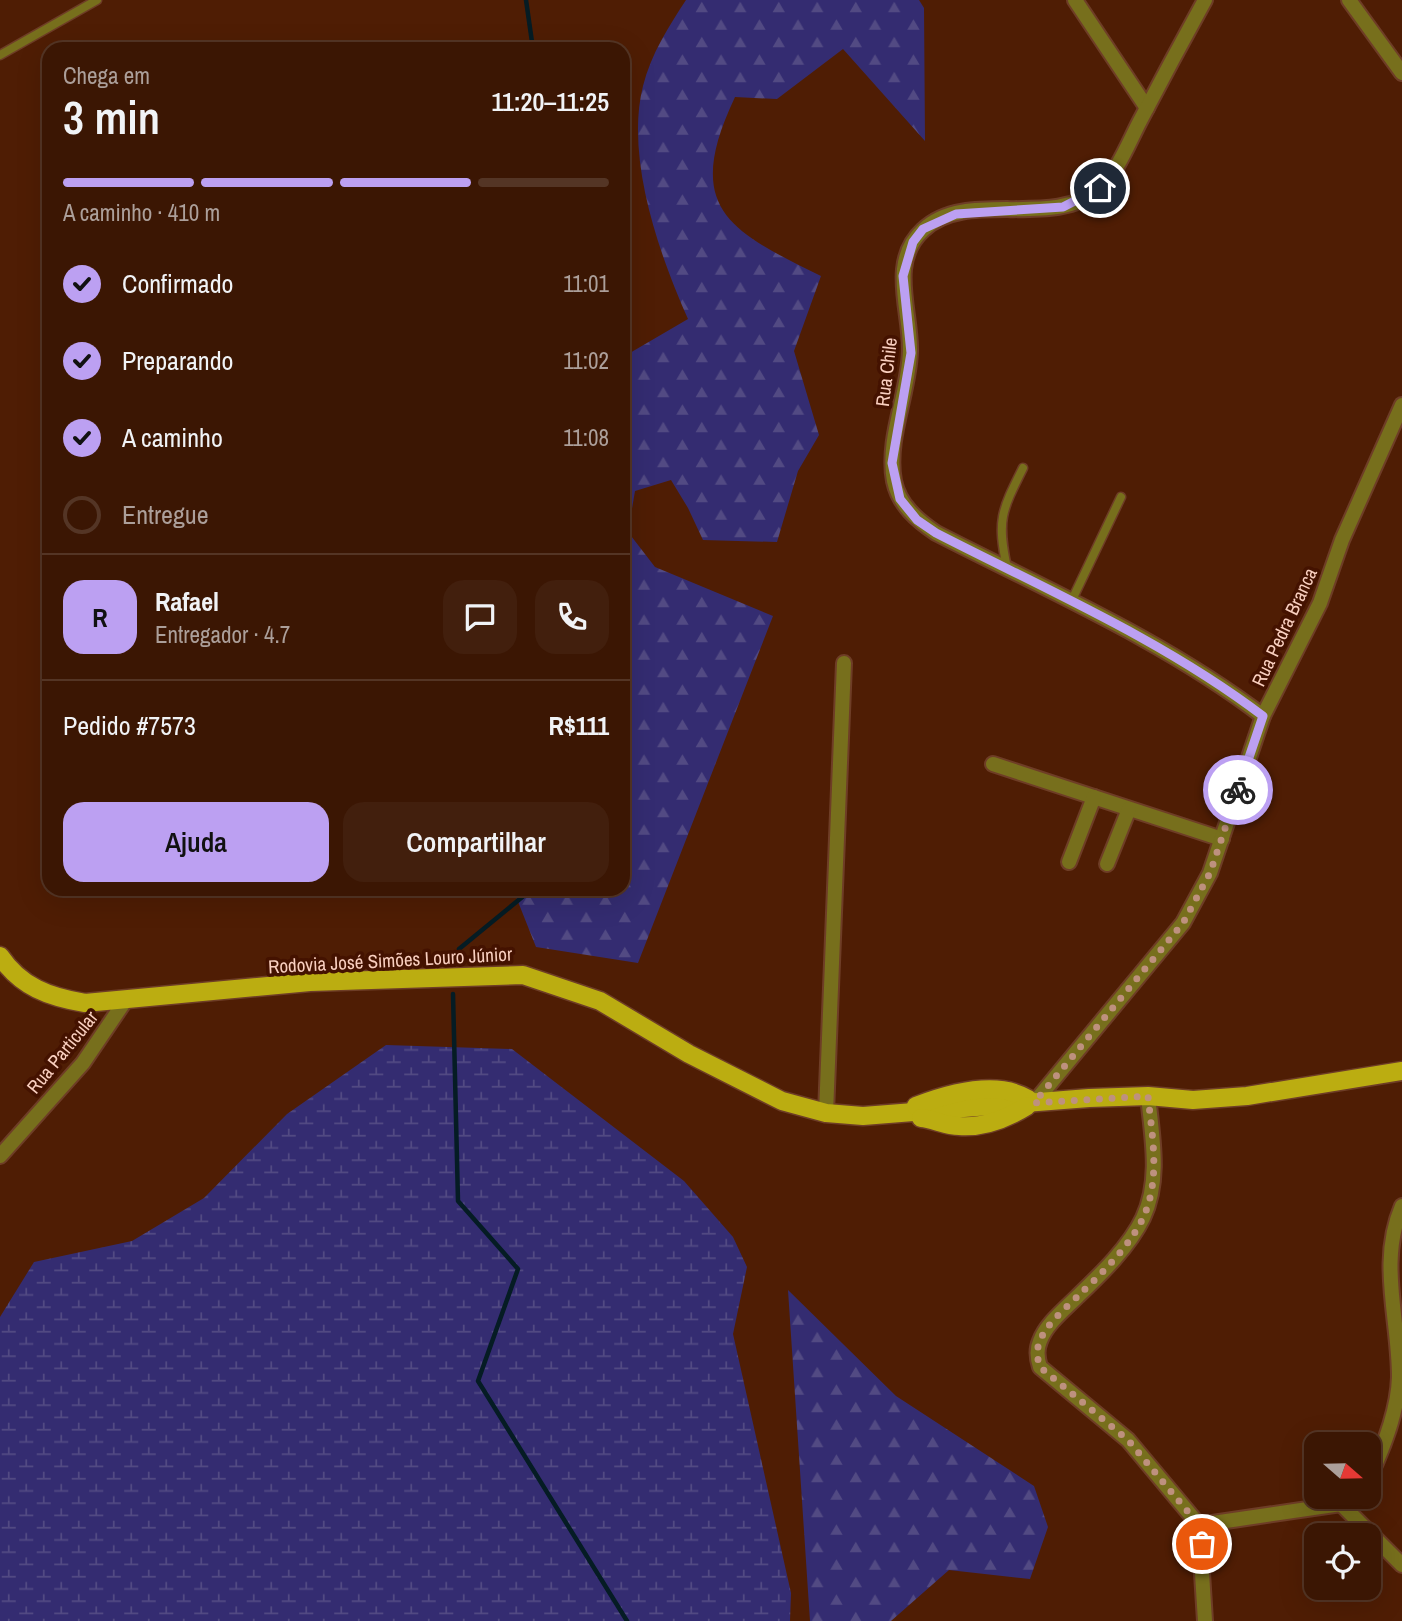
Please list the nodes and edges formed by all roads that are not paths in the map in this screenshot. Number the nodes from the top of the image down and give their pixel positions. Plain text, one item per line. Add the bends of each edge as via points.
1 (97, 0) edge
2 (1075, 0) edge
3 (1205, 0) edge
4 (1349, 0) edge
5 (0, 55) edge
6 (1402, 73) edge
7 (1147, 108) junction
8 (1402, 405) edge
9 (1023, 468) dead end
10 (1121, 498) dead end
11 (1007, 570) junction
12 (1071, 602) junction
13 (844, 663) dead end
14 (1263, 716) junction
15 (993, 764) dead end
16 (1094, 797) junction
17 (1129, 809) junction
18 (1222, 839) junction
19 (1069, 862) dead end
20 (1107, 864) dead end
21 (0, 956) edge
22 (125, 1001) junction
23 (1402, 1071) edge
24 (1148, 1096) junction
25 (1034, 1103) junction
26 (826, 1113) junction
27 (893, 1114) junction
28 (0, 1156) edge
29 (1401, 1211) edge
30 (1400, 1390) edge
31 (1381, 1449) edge
32 (1306, 1509) edge
33 (1345, 1509) edge
34 (1199, 1525) junction
35 (1402, 1565) edge
36 (1205, 1621) edge

1 - 5 lane
2 - 7 street
3 - 7 street, Rua Chile
4 - 6 street
7 - 11 street, Rua Chile via 1100,188 1083,200 1063,207 956,214 923,229 906,257 903,276 911,353 892,463 894,483 917,520
8 - 14 street, Rua Pedra Branca via 1342,540 1320,603
9 - 11 lane via 999,532
10 - 12 lane
11 - 12 street, Rua Chile
12 - 14 street, Rua Chile via 1202,671
13 - 26 street
14 - 18 street, Rua Pedra Branca
15 - 16 street
16 - 17 street
16 - 19 street
17 - 18 street
17 - 20 street
18 - 25 street, Rua Pedra Branca via 1183,923
21 - 22 main road, Rodovia José Simões Louro Júnior via 34,989 59,999
22 - 26 main road, Rodovia José Simões Louro Júnior via 310,982 523,975 600,1001 746,1084 797,1107
22 - 28 street, Rua Particular via 83,1063
23 - 24 main road, Rodovia José Simões Louro Júnior via 1247,1096 1194,1100
24 - 25 main road, Rodovia José Simões Louro Júnior
24 - 34 street via 1154,1171 1143,1219 1122,1250 1056,1318 1040,1340 1037,1357 1040,1367 1128,1440
25 - 27 main road, Rodovia José Simões Louro Júnior via 1022,1096 981,1090 944,1095
25 - 27 main road, Rodovia José Simões Louro Júnior via 984,1125 957,1126
26 - 27 main road, Rodovia José Simões Louro Júnior
29 - 30 street via 1391,1245 1389,1276
30 - 31 street
32 - 34 street
33 - 35 street
34 - 36 street

